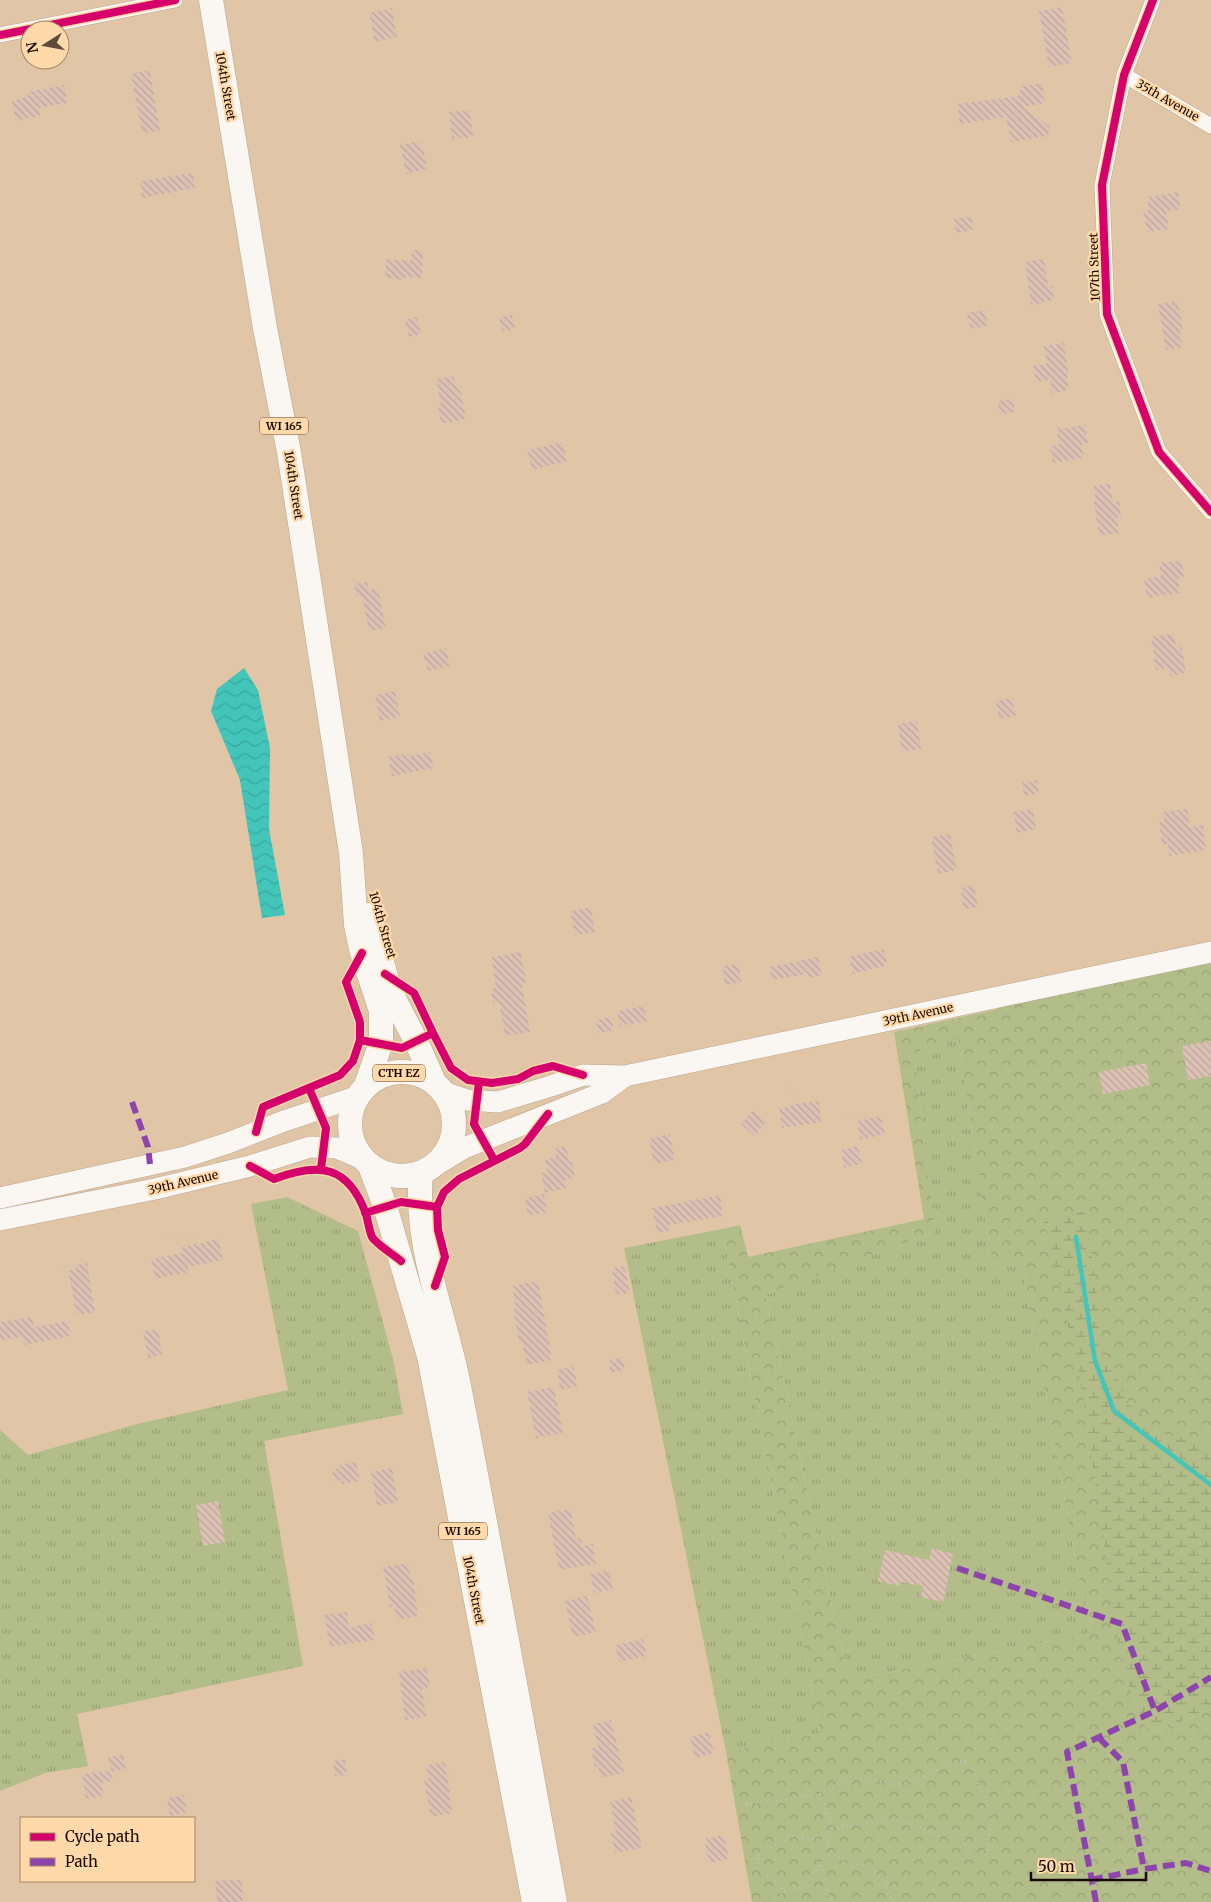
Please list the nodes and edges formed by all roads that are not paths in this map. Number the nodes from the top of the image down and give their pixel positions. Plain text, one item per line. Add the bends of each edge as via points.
1 (175, 0) edge
2 (211, 0) edge
3 (1154, 0) edge
4 (0, 35) edge
5 (1124, 75) junction
6 (1211, 126) edge
7 (1211, 512) edge
8 (351, 853) junction
9 (1211, 952) edge
10 (625, 1076) junction
11 (439, 1088) junction
12 (362, 1092) junction
13 (367, 1162) junction
14 (150, 1164) junction
15 (426, 1171) junction
16 (156, 1189) junction
17 (0, 1198) edge
18 (0, 1220) edge
19 (534, 1902) edge
20 (555, 1902) edge

1 - 4 street
2 - 8 main road, 104th Street / WI 165 via 265,328 289,452
3 - 5 street, 107th Street
5 - 6 street, 35th Avenue
5 - 7 street, 107th Street via 1102,185 1107,314 1159,452
8 - 11 main road, 104th Street / WI 165 via 390,991
8 - 12 main road, 104th Street / WI 165 via 358,934 381,1011 381,1044
9 - 10 main road, 39th Avenue / CTH EZ
10 - 11 main road, 39th Avenue / CTH EZ via 582,1075 498,1102 467,1100
10 - 15 main road, 39th Avenue / CTH EZ via 602,1093 464,1148
11 - 12 main road, CTH EZ via 422,1076 407,1072 377,1079
11 - 15 main road, WI 165 via 451,1107 454,1124 452,1142 443,1157
12 - 13 main road, WI 165 via 352,1111 350,1128 354,1144
12 - 14 main road, 39th Avenue / CTH EZ via 228,1143
13 - 15 main road, CTH EZ via 386,1174 404,1177
13 - 16 main road, 39th Avenue / CTH EZ via 337,1148 310,1147 250,1166
13 - 19 main road, 104th Street / WI 165 via 385,1206 429,1356
14 - 16 main road
14 - 17 main road, 39th Avenue / CTH EZ
15 - 20 main road, 104th Street / WI 165 via 419,1194 422,1233 457,1379
16 - 18 main road, 39th Avenue / CTH EZ

